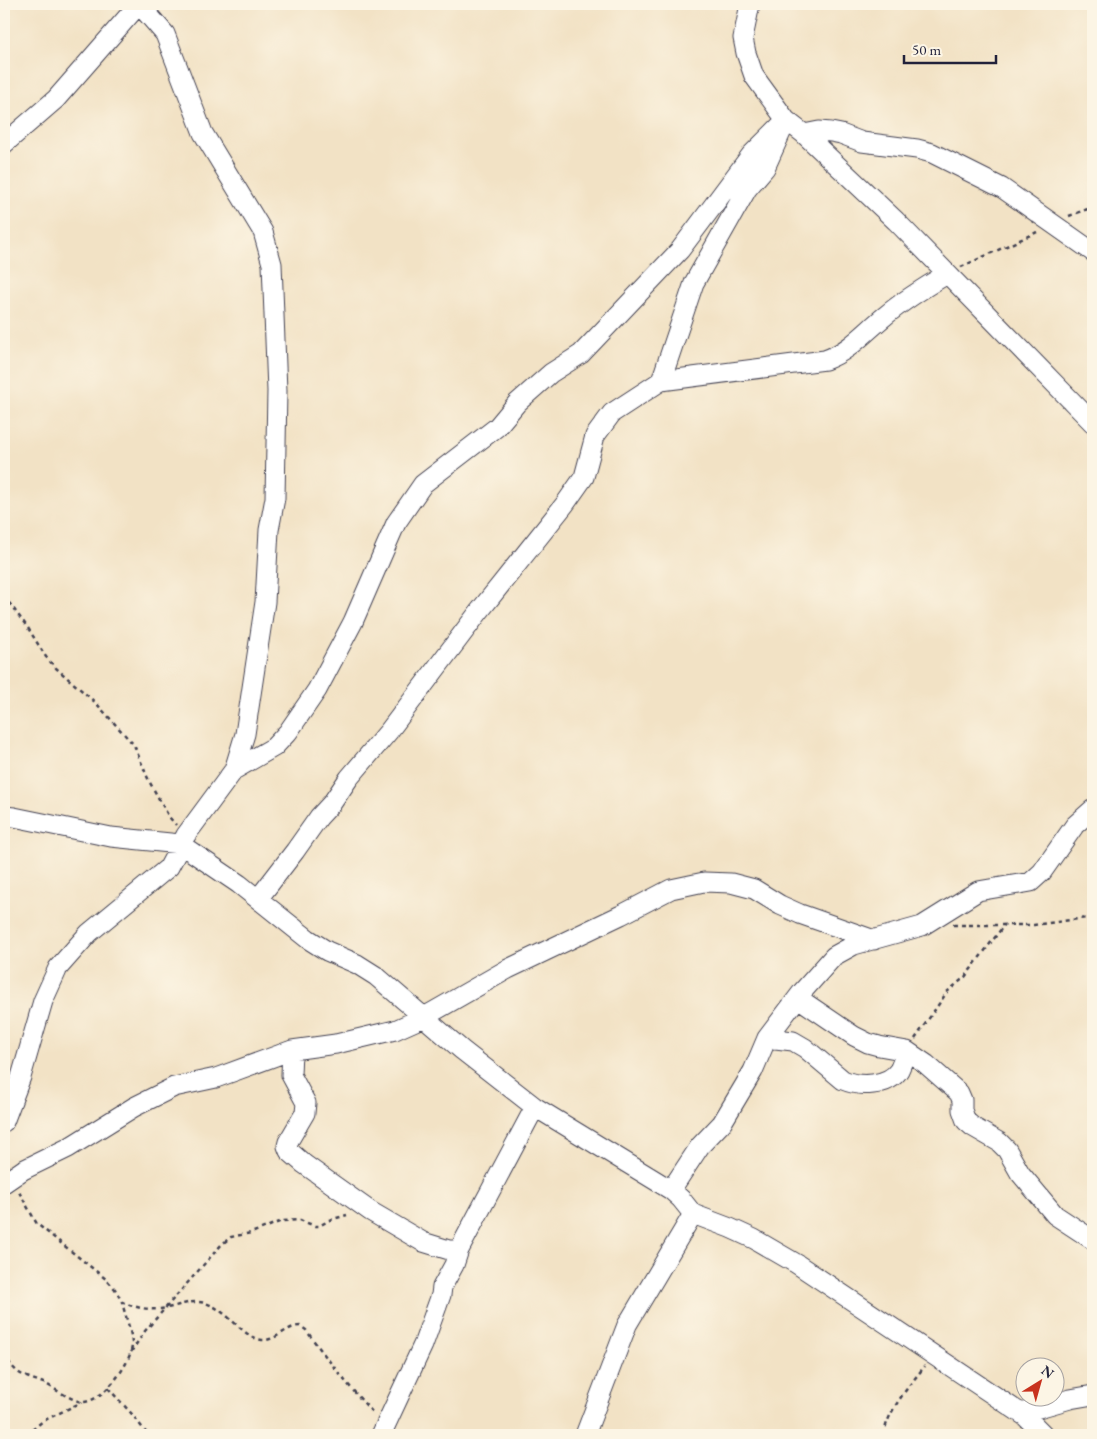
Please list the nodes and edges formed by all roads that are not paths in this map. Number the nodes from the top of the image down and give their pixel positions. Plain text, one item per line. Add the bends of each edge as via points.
1 (139, 4) edge
2 (750, 4) edge
3 (786, 120) junction
4 (804, 134) junction
5 (4, 144) edge
6 (1093, 252) edge
7 (946, 274) junction
8 (661, 381) junction
9 (1093, 423) edge
10 (234, 770) junction
11 (1093, 809) edge
12 (4, 816) edge
13 (183, 839) junction
14 (258, 899) junction
15 (874, 940) junction
16 (798, 998) junction
17 (424, 1017) junction
18 (767, 1038) junction
19 (292, 1050) junction
20 (907, 1051) junction
21 (535, 1107) junction
22 (4, 1122) edge
23 (8, 1181) edge
24 (671, 1190) junction
25 (693, 1214) junction
26 (1093, 1240) edge
27 (459, 1250) junction
28 (1093, 1395) edge
29 (1021, 1413) junction
30 (383, 1431) edge
31 (585, 1435) edge
32 (1044, 1435) edge

1 - 5 street via 56,99
1 - 10 street via 164,34 203,133 263,232 272,264 277,391 275,498 269,530 264,612 245,734
2 - 3 street via 743,38 746,53 754,76
3 - 4 street
3 - 8 street via 765,168 748,189 694,283
3 - 10 street via 751,155 680,250 588,347 551,373 497,426 423,484 396,523 352,622 317,690 274,747
4 - 6 street via 831,132 862,142 932,153 1002,188
4 - 7 street via 896,221
7 - 8 street via 906,299 847,350 826,360
7 - 9 street
8 - 14 street via 612,413 595,436 584,477 565,504 389,731 348,778
10 - 13 street
11 - 15 street via 1075,825 1042,872 1031,882 978,891 922,926
12 - 13 street via 111,837
13 - 14 street
13 - 22 street via 169,867 89,933 58,968 43,1001
14 - 17 street via 321,947 376,976
15 - 16 street via 854,945 834,956
15 - 17 street via 800,914 754,889 731,883 704,882 671,889 508,969
16 - 18 street
16 - 20 street via 868,1043
17 - 19 street via 395,1030
17 - 21 street
18 - 20 street via 793,1042 850,1083 870,1084 890,1079 898,1071
18 - 24 street via 753,1071 722,1123 700,1146
19 - 23 street via 216,1078 174,1087
19 - 27 street via 290,1075 306,1103 305,1113 288,1142 289,1151 370,1211 423,1242
20 - 26 street via 959,1093 966,1121 1007,1150 1020,1173 1050,1210
21 - 24 street
21 - 27 street
24 - 25 street
25 - 29 street via 754,1239 797,1264
25 - 31 street via 627,1325
27 - 30 street via 442,1287 423,1345
28 - 29 street
29 - 32 street

